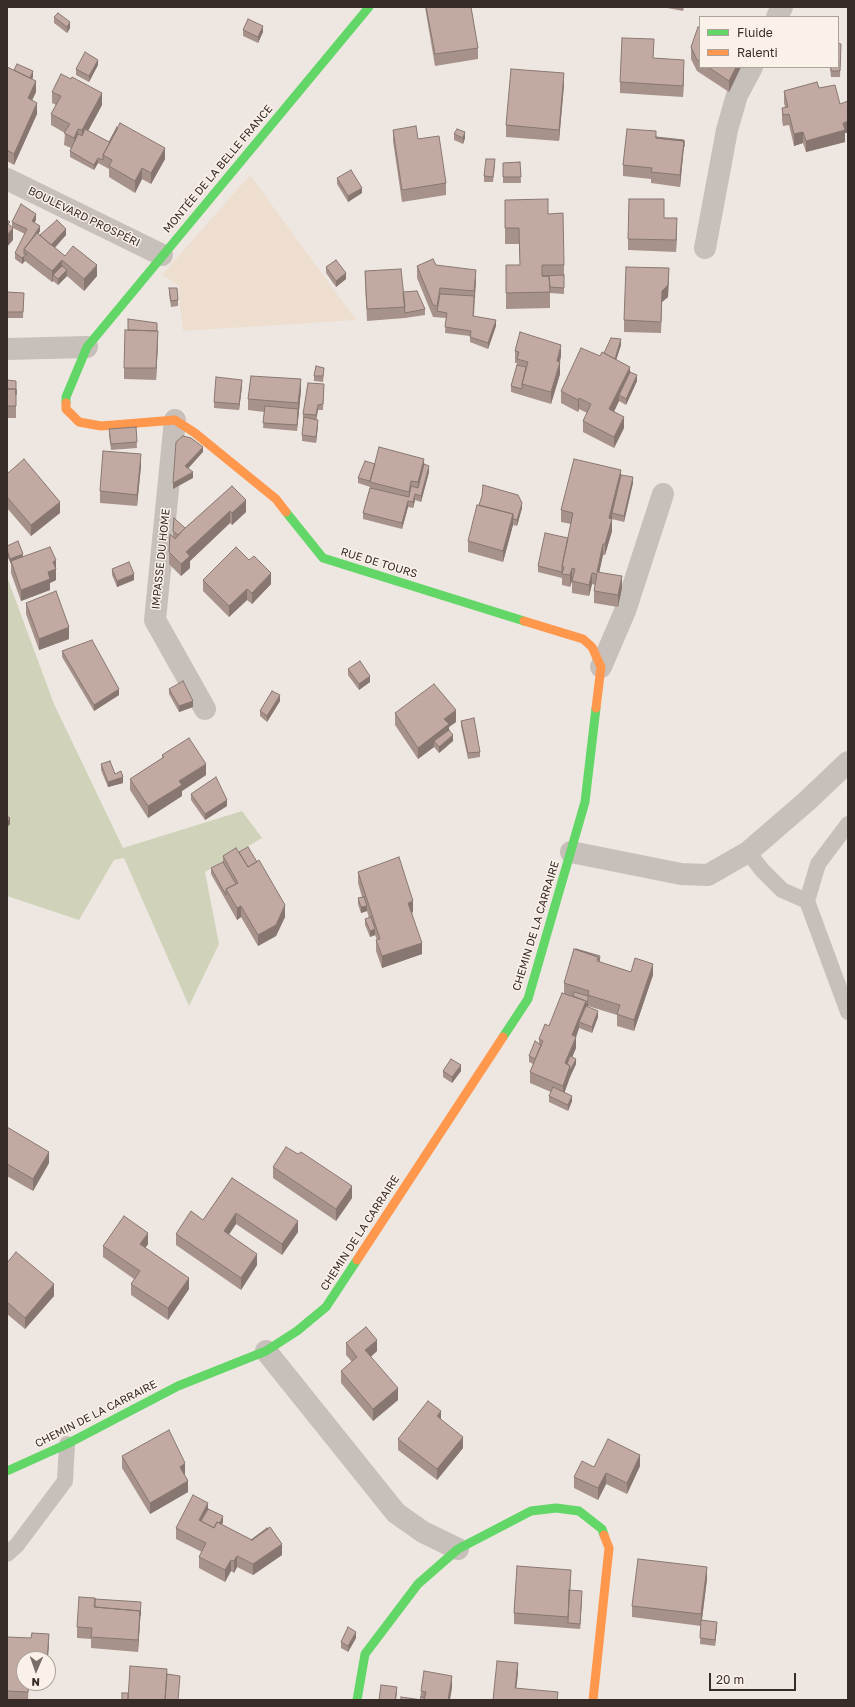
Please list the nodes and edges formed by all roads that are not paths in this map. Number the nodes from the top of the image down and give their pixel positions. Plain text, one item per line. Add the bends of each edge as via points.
1 (369, 7) edge
2 (782, 7) edge
3 (778, 16) edge
4 (751, 68) edge
5 (7, 179) edge
6 (704, 248) dead end
7 (162, 255) junction
8 (87, 347) junction
9 (7, 349) edge
10 (175, 420) junction
11 (663, 494) dead end
12 (601, 667) junction
13 (205, 709) dead end
14 (848, 762) edge
15 (848, 824) edge
16 (571, 852) junction
17 (748, 852) junction
18 (807, 901) junction
19 (848, 1012) edge
20 (266, 1351) junction
21 (67, 1444) junction
22 (7, 1471) edge
23 (458, 1549) junction
24 (7, 1554) edge
25 (357, 1700) edge
26 (593, 1700) edge

1 - 7 street, MONTÉE DE LA BELLE FRANCE
2 - 3 street
4 - 6 street via 737,95 727,130
5 - 7 street, BOULEVARD PROSPÉRI
7 - 8 street, MONTÉE DE LA BELLE FRANCE
8 - 9 street
8 - 10 street via 66,397 66,409 79,422 101,426
10 - 12 street, RUE DE TOURS via 195,433 276,499 323,558 583,639 592,647
10 - 13 street, IMPASSE DU HOME via 155,620
11 - 12 street via 625,611
12 - 16 street via 585,802
14 - 17 street
15 - 18 lane via 818,864
16 - 17 street via 681,874 708,874
16 - 20 street, CHEMIN DE LA CARRAIRE via 528,998 326,1307 297,1331
17 - 18 lane via 782,890
18 - 19 lane
20 - 21 street, CHEMIN DE LA CARRAIRE via 178,1386
20 - 23 street via 396,1513 423,1532
21 - 22 street, CHEMIN DE LA CARRAIRE
21 - 24 lane via 65,1480
23 - 25 street via 418,1584 365,1654
23 - 26 street via 531,1511 556,1508 579,1511 602,1529 609,1548

